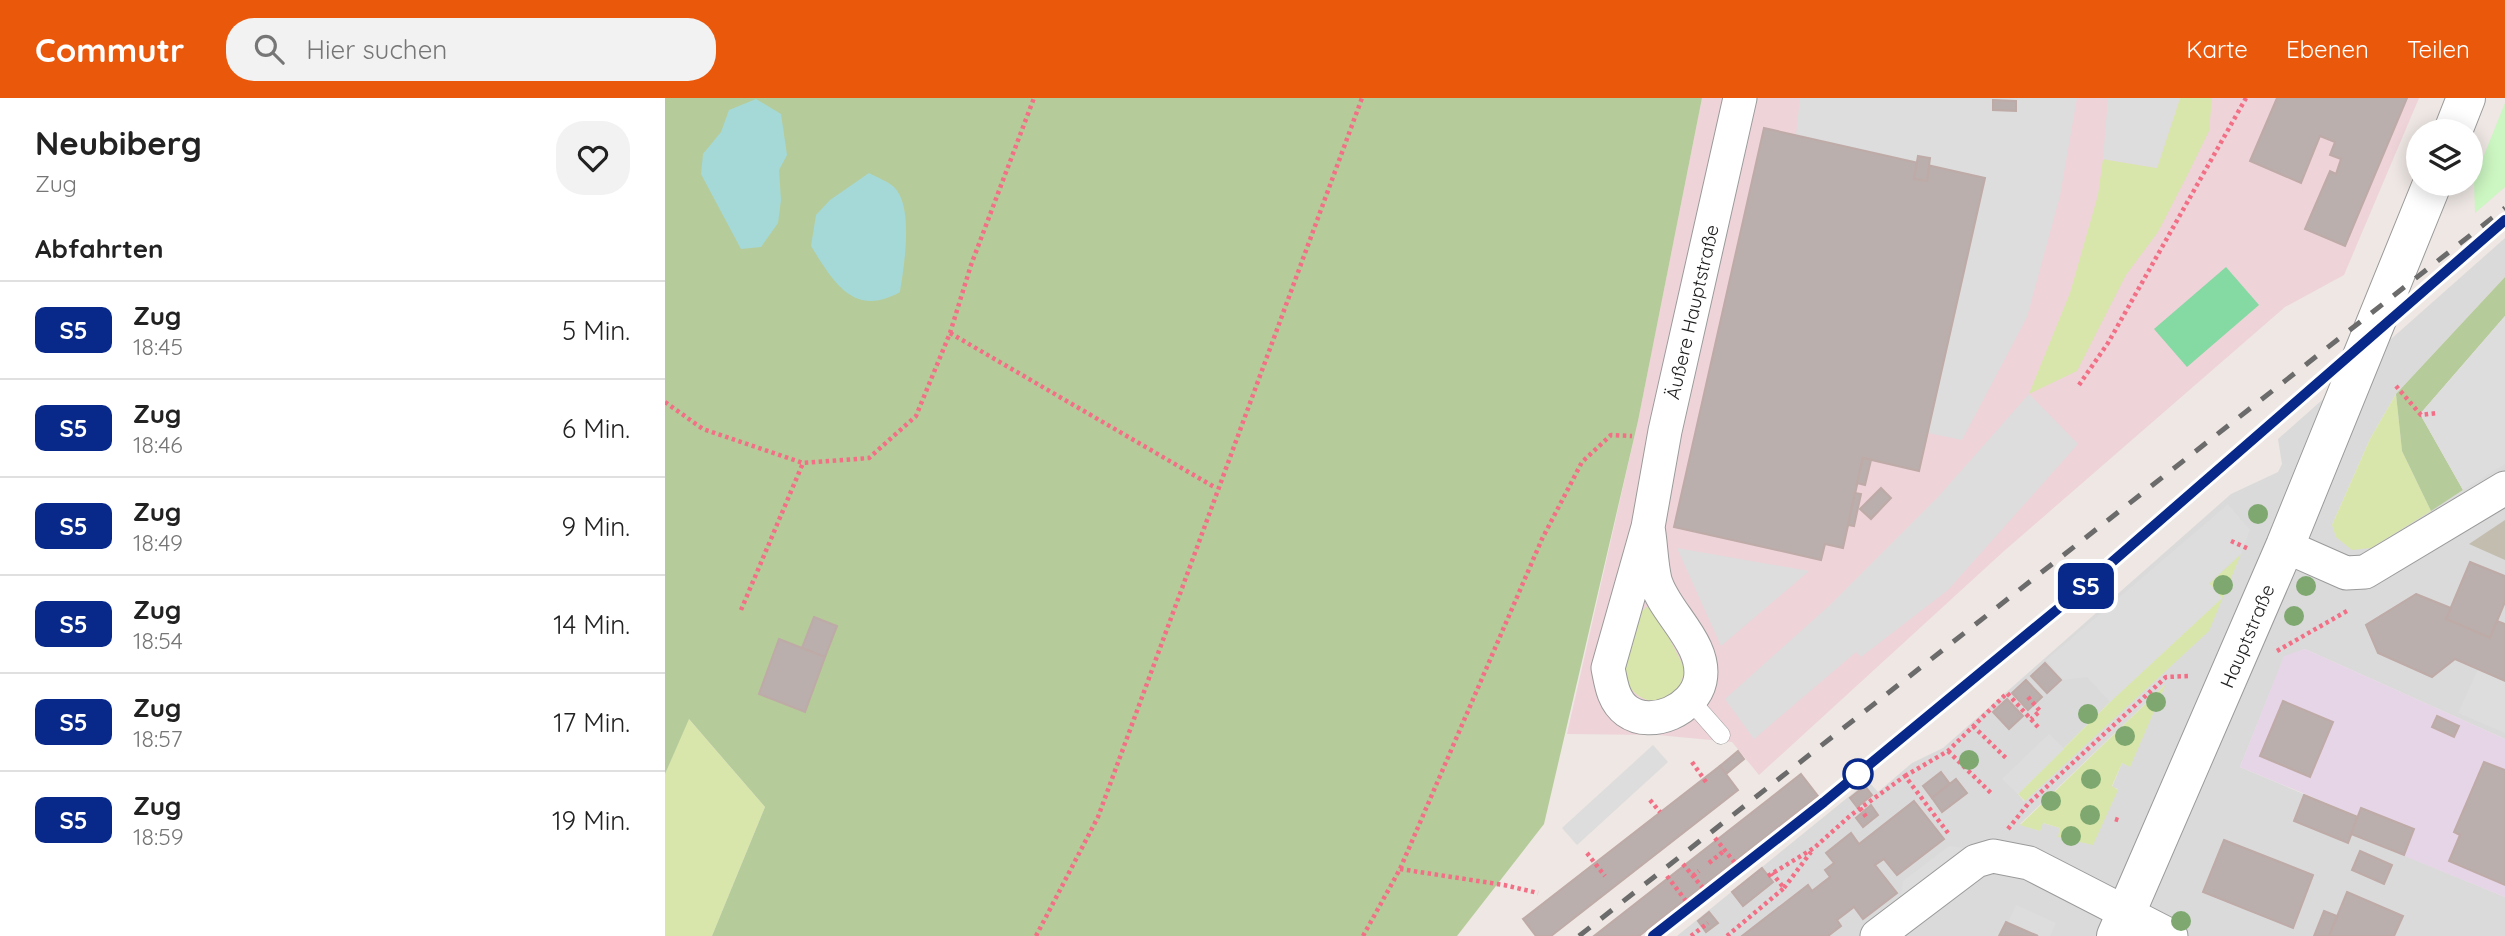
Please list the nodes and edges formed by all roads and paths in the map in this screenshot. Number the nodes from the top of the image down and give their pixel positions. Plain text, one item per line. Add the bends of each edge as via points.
1 (1034, 98) edge
2 (1362, 98) edge
3 (1740, 98) edge
4 (2246, 98) edge
5 (2466, 98) edge
6 (2458, 119) edge
7 (2427, 196) edge
8 (950, 333) junction
9 (2079, 385) dead end
10 (2396, 386) dead end
11 (665, 402) edge
12 (2437, 413) dead end
13 (1665, 431) junction
14 (803, 463) junction
15 (1216, 488) junction
16 (2505, 488) edge
17 (1649, 527) junction
18 (2231, 541) dead end
19 (2267, 548) junction
20 (741, 610) dead end
21 (2347, 611) dead end
22 (2277, 651) dead end
23 (2188, 676) dead end
24 (2028, 697) dead end
25 (1691, 701) junction
26 (2031, 719) junction
27 (1973, 726) junction
28 (2038, 727) dead end
29 (1721, 735) dead end
30 (1948, 751) junction
31 (2007, 759) dead end
32 (1692, 762) dead end
33 (1905, 776) junction
34 (1706, 782) dead end
35 (1993, 795) dead end
36 (1861, 797) dead end
37 (1650, 800) dead end
38 (1866, 803) junction
39 (1860, 808) junction
40 (1660, 812) dead end
41 (1867, 818) dead end
42 (2115, 819) dead end
43 (2121, 821) dead end
44 (1948, 832) dead end
45 (1715, 838) dead end
46 (1814, 848) junction
47 (1725, 850) junction
48 (1587, 853) dead end
49 (1993, 856) junction
50 (1709, 863) dead end
51 (1735, 863) dead end
52 (1683, 864) dead end
53 (1400, 869) junction
54 (1699, 872) dead end
55 (1605, 876) dead end
56 (1667, 876) dead end
57 (1693, 876) junction
58 (1703, 888) dead end
59 (1784, 888) junction
60 (1538, 893) dead end
61 (1686, 901) dead end
62 (1708, 923) dead end
63 (2121, 924) edge
64 (1035, 936) edge
65 (1363, 936) edge
66 (1691, 936) edge
67 (1727, 936) edge
68 (1877, 936) edge
69 (2171, 936) edge

1 - 8 path
2 - 15 path
3 - 13 street, Äußere Hauptstraße
4 - 9 path via 2108,343
5 - 6 street
7 - 19 street, Hauptstraße via 2372,334
8 - 14 path via 916,416 869,458
8 - 15 path
10 - 12 path via 2421,415
11 - 14 path via 703,429
13 - 17 street, Äußere Hauptstraße
13 - 53 path via 1611,435 1582,462 1542,539
14 - 20 path
15 - 64 path via 1098,817
16 - 19 street via 2365,572 2346,573
17 - 25 street, Äußere Hauptstraße via 1655,582 1698,656 1700,680
17 - 25 street, Äußere Hauptstraße via 1608,668 1612,692 1627,711 1652,718
18 - 19 path
19 - 63 street, Hauptstraße
21 - 22 path
23 - 49 path via 2166,677 2028,804
24 - 26 path via 2040,711
25 - 29 lane
26 - 27 path via 2007,693
26 - 28 path
27 - 30 path
27 - 31 path
30 - 33 path
30 - 35 path
32 - 34 path
33 - 38 path
33 - 44 path
36 - 38 path
37 - 40 path
38 - 39 path
39 - 41 path
39 - 46 path
42 - 43 path
45 - 47 path
46 - 59 path
46 - 59 path via 1770,874
47 - 50 path
47 - 51 path
48 - 55 path
49 - 63 street via 2029,863
49 - 68 street via 1976,861
52 - 57 path
53 - 60 path
53 - 65 path
54 - 57 path
56 - 61 path
57 - 58 path
59 - 67 path
62 - 66 path
63 - 69 street

